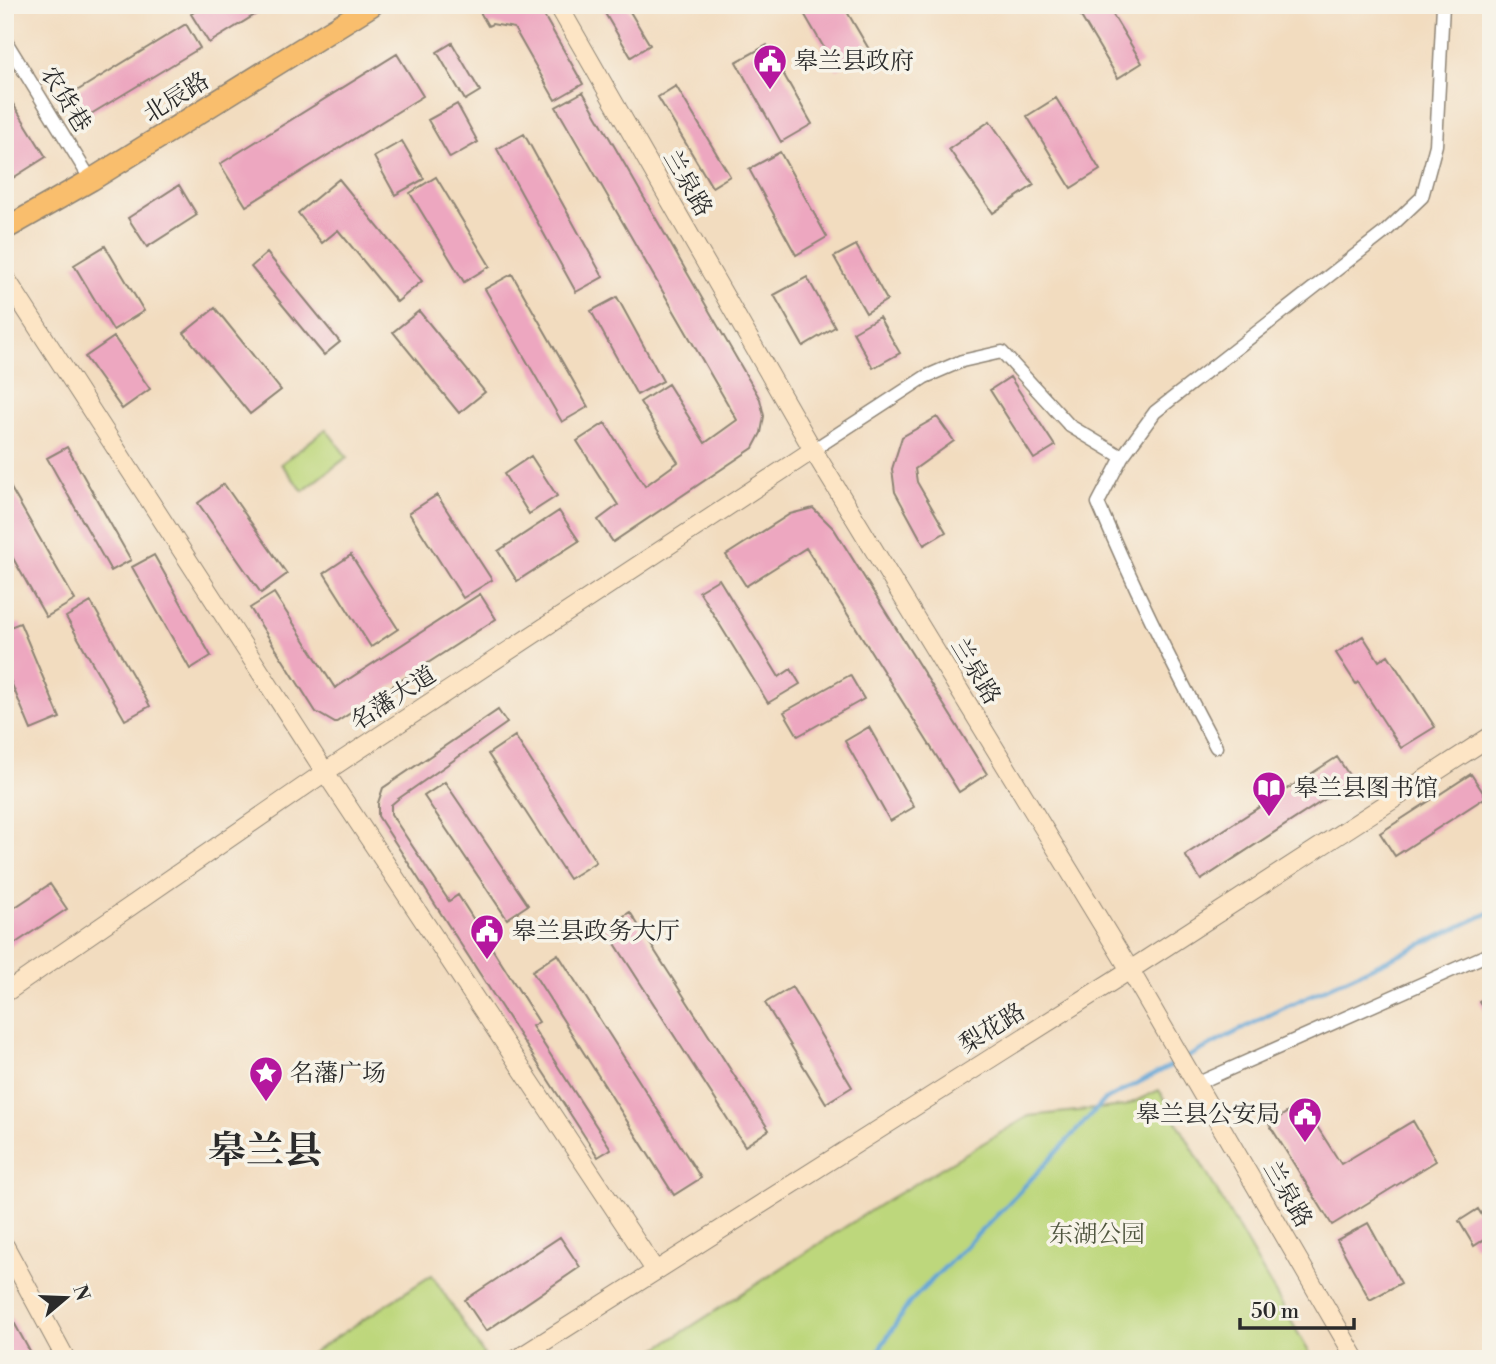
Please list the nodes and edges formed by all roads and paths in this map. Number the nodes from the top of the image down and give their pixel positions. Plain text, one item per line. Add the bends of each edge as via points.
1 (372, 5) edge
2 (558, 5) edge
3 (1443, 5) edge
4 (5, 40) edge
5 (91, 180) junction
6 (5, 229) edge
7 (5, 277) edge
8 (813, 450) junction
9 (1122, 457) junction
10 (1491, 736) edge
11 (1216, 747) dead end
12 (325, 772) junction
13 (1491, 953) edge
14 (1130, 970) junction
15 (5, 993) edge
16 (1192, 1078) junction
17 (5, 1246) edge
18 (655, 1270) junction
19 (66, 1359) edge
20 (517, 1359) edge
21 (1356, 1359) edge

1 - 5 main road, 北辰路
2 - 8 street, 兰泉路
3 - 9 street via 1436,145 1422,197 1385,232 1155,412
4 - 5 street, 农货巷
5 - 6 main road, 北辰路
7 - 12 street
8 - 9 street via 925,377 962,361 1002,352 1070,426
8 - 12 street, 名藩大道
8 - 14 street, 兰泉路
9 - 11 street via 1098,503 1126,570
10 - 14 street, 梨花路
12 - 15 street, 名藩大道
12 - 18 street
13 - 16 street
14 - 16 street, 兰泉路
14 - 18 street, 梨花路
16 - 21 street, 兰泉路
17 - 19 street
18 - 20 street, 梨花路

